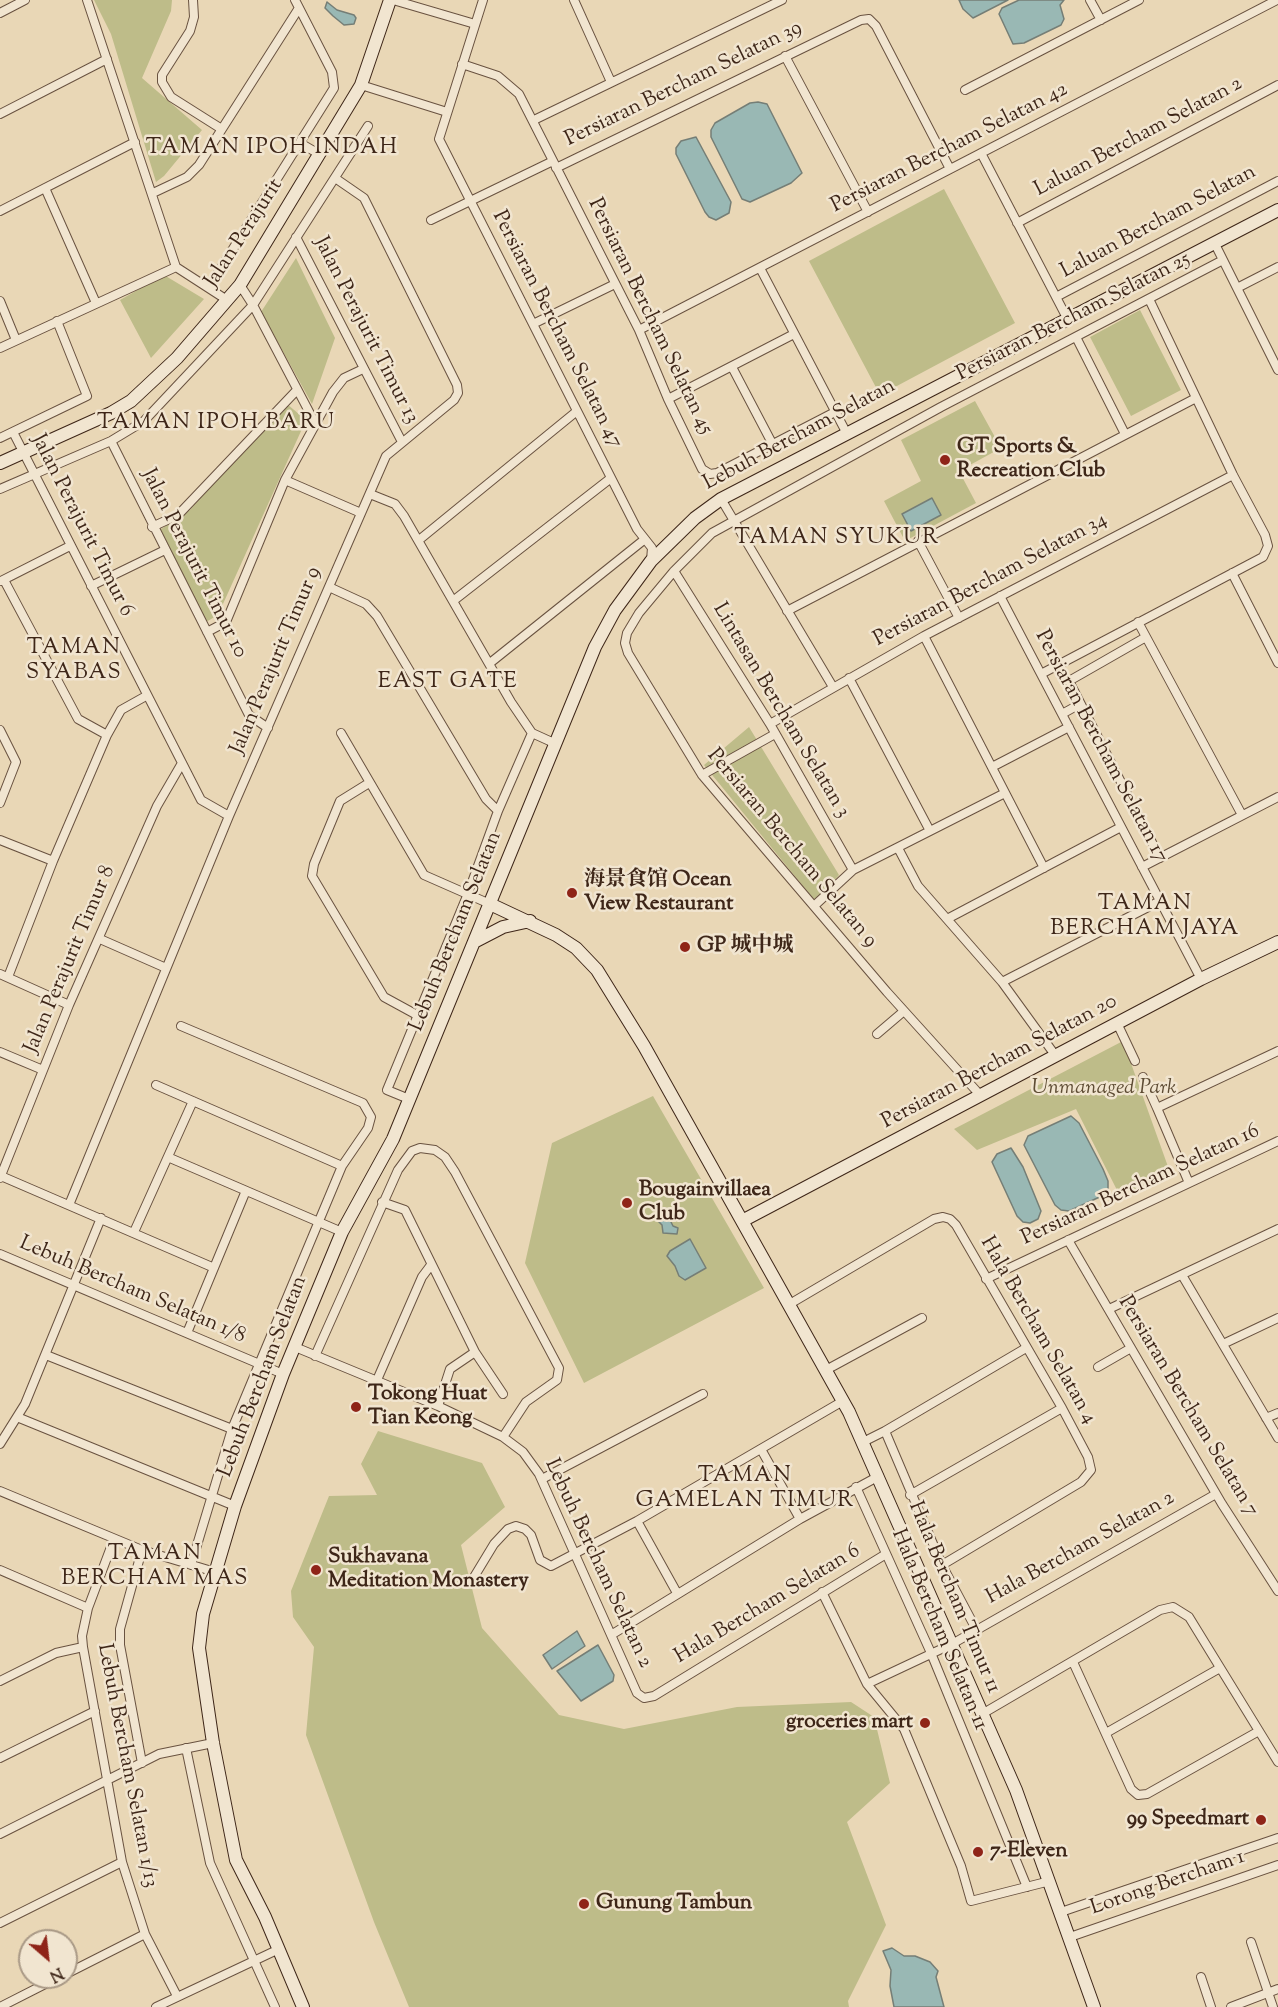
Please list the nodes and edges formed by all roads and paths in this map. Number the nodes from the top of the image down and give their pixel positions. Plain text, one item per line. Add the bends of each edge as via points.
1 (25, 0) edge
2 (87, 0) edge
3 (193, 0) edge
4 (392, 0) edge
5 (483, 0) edge
6 (782, 0) edge
7 (1090, 0) edge
8 (1139, 0) edge
9 (1277, 0) edge
10 (578, 1) edge
11 (297, 4) edge
12 (0, 14) edge
13 (1101, 20) junction
14 (475, 24) junction
15 (785, 56) junction
16 (107, 59) junction
17 (462, 64) junction
18 (611, 82) junction
19 (361, 85) junction
20 (1278, 85) edge
21 (965, 90) dead end
22 (447, 112) junction
23 (0, 114) edge
24 (534, 120) junction
25 (368, 126) dead end
26 (220, 128) junction
27 (135, 142) junction
28 (300, 143) junction
29 (981, 153) junction
30 (319, 154) junction
31 (554, 164) junction
32 (951, 169) junction
33 (335, 178) junction
34 (1278, 181) edge
35 (45, 188) junction
36 (153, 192) junction
37 (470, 201) junction
38 (1278, 210) edge
39 (0, 211) edge
40 (868, 212) junction
41 (431, 220) dead end
42 (1017, 223) junction
43 (296, 237) junction
44 (1214, 242) junction
45 (1223, 260) junction
46 (176, 267) junction
47 (1278, 267) edge
48 (760, 268) junction
49 (615, 284) junction
50 (240, 285) junction
51 (209, 287) junction
52 (1237, 288) junction
53 (1056, 297) junction
54 (1149, 299) junction
55 (227, 300) junction
56 (0, 301) edge
57 (96, 303) junction
58 (253, 305) junction
59 (1067, 318) junction
60 (57, 321) junction
61 (533, 324) junction
62 (639, 330) junction
63 (794, 334) junction
64 (1076, 337) junction
65 (16, 340) junction
66 (0, 348) edge
67 (732, 367) junction
68 (363, 369) junction
69 (1278, 370) edge
70 (296, 391) junction
71 (1196, 398) junction
72 (668, 399) junction
73 (941, 407) joint
74 (577, 411) junction
75 (835, 412) junction
76 (315, 423) junction
77 (13, 432) junction
78 (846, 432) junction
79 (1125, 434) junction
80 (0, 438) edge
81 (111, 441) junction
82 (402, 441) junction
83 (772, 445) junction
84 (23, 452) junction
85 (0, 463) edge
86 (34, 473) junction
87 (1233, 475) junction
88 (611, 478) junction
89 (285, 480) junction
90 (0, 489) edge
91 (370, 494) junction
92 (721, 499) junction
93 (361, 513) junction
94 (732, 520) junction
95 (152, 526) junction
96 (418, 540) junction
97 (647, 540) junction
98 (669, 541) junction
99 (918, 541) junction
100 (70, 546) junction
101 (165, 550) junction
102 (651, 561) junction
103 (674, 572) junction
104 (1232, 573) junction
105 (2, 581) edge
106 (91, 586) junction
107 (328, 587) junction
108 (1000, 596) junction
109 (453, 601) junction
110 (787, 611) junction
111 (959, 618) junction
112 (1138, 622) junction
113 (207, 632) junction
114 (924, 636) junction
115 (1146, 637) junction
116 (490, 663) junction
117 (1278, 663) edge
118 (1041, 674) junction
119 (849, 678) junction
120 (833, 687) junction
121 (146, 696) junction
122 (1080, 704) junction
123 (1062, 714) junction
124 (770, 724) junction
125 (1069, 727) junction
126 (268, 728) junction
127 (0, 730) edge
128 (341, 733) dead end
129 (532, 733) junction
130 (775, 734) junction
131 (107, 735) junction
132 (554, 743) junction
133 (182, 763) junction
134 (992, 767) junction
135 (702, 775) junction
136 (369, 783) junction
137 (1005, 793) junction
138 (1278, 796) edge
139 (0, 803) edge
140 (498, 811) junction
141 (1242, 815) junction
142 (229, 816) junction
143 (1121, 827) junction
144 (930, 831) junction
145 (0, 840) edge
146 (898, 848) junction
147 (1160, 858) junction
148 (53, 861) junction
149 (1142, 867) junction
150 (1044, 868) junction
151 (853, 870) junction
152 (467, 896) junction
153 (1160, 901) junction
154 (490, 904) junction
155 (814, 906) junction
156 (948, 919) junction
157 (532, 921) junction
158 (100, 939) junction
159 (476, 941) junction
160 (1278, 942) edge
161 (166, 968) junction
162 (4, 975) edge
163 (1201, 979) junction
164 (1002, 982) junction
165 (69, 1005) junction
166 (904, 1011) junction
167 (417, 1015) junction
168 (1117, 1023) junction
169 (181, 1026) dead end
170 (877, 1034) dead end
171 (1278, 1051) edge
172 (0, 1052) edge
173 (1055, 1055) junction
174 (1135, 1061) dead end
175 (44, 1070) junction
176 (1143, 1077) dead end
177 (156, 1085) dead end
178 (981, 1096) junction
179 (409, 1099) junction
180 (193, 1101) junction
181 (1157, 1108) junction
182 (1278, 1141) edge
183 (170, 1158) junction
184 (342, 1166) junction
185 (1, 1177) edge
186 (1189, 1183) junction
187 (245, 1193) junction
188 (382, 1202) junction
189 (69, 1205) junction
190 (101, 1218) junction
191 (742, 1221) junction
192 (318, 1224) junction
193 (1278, 1229) edge
194 (135, 1232) junction
195 (342, 1232) junction
196 (1068, 1240) junction
197 (0, 1254) edge
198 (431, 1265) junction
199 (212, 1267) junction
200 (1182, 1275) junction
201 (986, 1279) junction
202 (73, 1286) junction
203 (788, 1305) junction
204 (1109, 1310) junction
205 (922, 1318) dead end
206 (1278, 1318) edge
207 (187, 1333) junction
208 (1223, 1344) junction
209 (295, 1347) junction
210 (1026, 1348) junction
211 (1131, 1348) junction
212 (475, 1352) junction
213 (46, 1355) junction
214 (315, 1356) junction
215 (260, 1365) junction
216 (1098, 1366) dead end
217 (826, 1370) junction
218 (283, 1374) junction
219 (377, 1380) junction
220 (503, 1394) dead end
221 (703, 1394) dead end
222 (843, 1401) junction
223 (438, 1406) junction
224 (1062, 1408) junction
225 (1278, 1413) edge
226 (17, 1417) junction
227 (1266, 1418) junction
228 (232, 1429) junction
229 (887, 1429) junction
230 (503, 1437) junction
231 (1278, 1438) edge
232 (863, 1442) junction
233 (0, 1444) edge
234 (762, 1451) junction
235 (879, 1476) junction
236 (542, 1479) junction
237 (856, 1487) junction
238 (0, 1491) edge
239 (1216, 1494) junction
240 (910, 1495) junction
241 (212, 1497) junction
242 (235, 1506) junction
243 (800, 1518) junction
244 (637, 1521) junction
245 (114, 1539) junction
246 (142, 1550) junction
247 (886, 1554) junction
248 (576, 1555) junction
249 (191, 1565) junction
250 (942, 1565) junction
251 (0, 1570) edge
252 (215, 1572) junction
253 (474, 1577) dead end
254 (1278, 1591) edge
255 (822, 1592) junction
256 (677, 1593) junction
257 (88, 1608) junction
258 (976, 1629) junction
259 (610, 1635) junction
260 (952, 1644) junction
261 (83, 1647) junction
262 (931, 1653) junction
263 (1073, 1662) junction
264 (1220, 1668) junction
265 (0, 1681) edge
266 (867, 1684) junction
267 (637, 1693) joint
268 (95, 1711) junction
269 (982, 1714) junction
270 (1259, 1731) junction
271 (1106, 1733) junction
272 (213, 1743) junction
273 (186, 1748) junction
274 (0, 1758) edge
275 (1278, 1762) edge
276 (142, 1763) junction
277 (108, 1780) junction
278 (0, 1834) edge
279 (1278, 1838) edge
280 (122, 1862) junction
281 (1278, 1865) edge
282 (1050, 1881) junction
283 (1027, 1887) junction
284 (1061, 1912) junction
285 (0, 1923) edge
286 (145, 1934) junction
287 (1070, 1937) junction
288 (1251, 1942) dead end
289 (277, 1950) junction
290 (254, 1961) junction
291 (78, 1968) edge
292 (1201, 1977) dead end
293 (35, 1989) edge
294 (1278, 1989) edge
295 (1268, 1993) junction
296 (177, 1996) junction
297 (0, 2007) edge
298 (156, 2007) edge
299 (275, 2007) edge
300 (303, 2007) edge
301 (1094, 2007) edge
302 (1211, 2007) edge
303 (1231, 2007) edge
304 (1273, 2007) edge

1 - 12 street
2 - 16 street
3 - 26 street via 190,31 162,75 162,82 171,97
4 - 14 street
4 - 19 street, Jalan Perajurit
5 - 14 street, Persiaran Bercham Selatan 47
6 - 18 street
7 - 13 street
8 - 13 street
9 - 29 street, Persiaran Bercham Selatan 42
10 - 18 street
11 - 26 street
11 - 28 street via 335,82
13 - 21 street
14 - 17 street, Persiaran Bercham Selatan 47
15 - 31 street, Persiaran Bercham Selatan 39
15 - 32 street, Persiaran Bercham Selatan 39 via 861,20 873,21
15 - 40 street
16 - 23 street
16 - 27 street
17 - 22 street, Persiaran Bercham Selatan 47
17 - 24 street, Persiaran Bercham Selatan 45 via 498,76 519,94
18 - 24 street
19 - 22 street
19 - 30 street, Jalan Perajurit
20 - 42 street, Laluan Bercham Selatan 2
22 - 37 street, Persiaran Bercham Selatan 47 via 439,139
24 - 31 street, Persiaran Bercham Selatan 45
25 - 33 street
26 - 36 street via 199,165 187,177
27 - 35 street
27 - 36 street
28 - 30 street
28 - 51 street
29 - 32 street, Persiaran Bercham Selatan 42
29 - 42 street
30 - 50 street, Jalan Perajurit
31 - 37 street, Persiaran Bercham Selatan 39
31 - 49 street, Persiaran Bercham Selatan 45
32 - 40 street, Persiaran Bercham Selatan 42
33 - 43 street
33 - 82 street, Jalan Perajurit Timur 9 via 363,196 459,389 454,400
34 - 53 street, Laluan Bercham Selatan
35 - 39 street
35 - 57 street
36 - 46 street
37 - 41 street, Persiaran Bercham Selatan 39
37 - 61 street, Persiaran Bercham Selatan 47
38 - 44 street, Lebuh Bercham Selatan
40 - 48 street, Persiaran Bercham Selatan 42
42 - 53 street
43 - 58 street
43 - 68 street, Jalan Perajurit Timur 13
44 - 45 street, Persiaran Bercham Selatan 25
44 - 59 street, Lebuh Bercham Selatan
45 - 52 street, Persiaran Bercham Selatan 25
45 - 54 street, Persiaran Bercham Selatan 25
46 - 51 street
46 - 57 street
47 - 52 street
48 - 62 street, Persiaran Bercham Selatan 42
48 - 63 street
49 - 61 street
49 - 62 street, Persiaran Bercham Selatan 45
50 - 55 street, Jalan Perajurit
50 - 58 street
51 - 55 street
52 - 69 street, Persiaran Bercham Selatan 25
53 - 59 street
54 - 64 street, Persiaran Bercham Selatan 25
54 - 71 street
55 - 84 street, Jalan Perajurit via 177,358 131,401
56 - 65 street
57 - 60 street
58 - 70 street
58 - 81 street via 144,421
59 - 78 street, Lebuh Bercham Selatan
60 - 65 street
60 - 77 street via 87,396
61 - 74 street, Persiaran Bercham Selatan 47
62 - 72 street, Persiaran Bercham Selatan 45
63 - 67 street
63 - 75 street
64 - 73 street, Persiaran Bercham Selatan 25
64 - 79 street
65 - 66 street
67 - 72 street
67 - 83 street
68 - 76 street via 344,378
68 - 82 street, Jalan Perajurit Timur 13
70 - 76 street
70 - 95 street via 178,515
71 - 79 street
71 - 87 street
72 - 83 street, Persiaran Bercham Selatan 45 via 706,472 714,474
73 - 94 street, Persiaran Bercham Selatan 9
74 - 88 street, Persiaran Bercham Selatan 47
74 - 96 street
75 - 78 street
75 - 83 street
76 - 89 street
77 - 80 street
77 - 84 street, Jalan Perajurit Timur 6
78 - 92 street, Lebuh Bercham Selatan
79 - 99 street
81 - 86 street
81 - 95 street, Jalan Perajurit Timur 10
82 - 91 street, Jalan Perajurit Timur 9 via 386,456
84 - 85 street, Jalan Perajurit
84 - 86 street, Jalan Perajurit Timur 6
86 - 90 street
86 - 100 street, Jalan Perajurit Timur 6
87 - 104 street via 1268,546 1263,557
87 - 108 street, Persiaran Bercham Selatan 34
88 - 97 street, Persiaran Bercham Selatan 47 via 637,529
88 - 109 street
89 - 93 street
89 - 113 street via 225,622
91 - 93 street, Jalan Perajurit Timur 9
91 - 96 street via 395,504
92 - 94 street
92 - 98 street, Lebuh Bercham Selatan
93 - 107 street, Jalan Perajurit Timur 9
94 - 103 street, Persiaran Bercham Selatan 9 via 712,533
94 - 110 street
95 - 101 street, Jalan Perajurit Timur 10
96 - 109 street
97 - 98 street via 657,545
97 - 102 street, Persiaran Bercham Selatan 47 via 653,554
97 - 116 street
98 - 102 street, Lebuh Bercham Selatan
99 - 110 street
99 - 111 street
100 - 105 street
100 - 106 street, Jalan Perajurit Timur 6
101 - 106 street
101 - 113 street, Jalan Perajurit Timur 10
102 - 132 street, Lebuh Bercham Selatan via 615,610 595,647
103 - 124 street, Lintasan Bercham Selatan 3
103 - 135 street, Persiaran Bercham Selatan 9 via 639,613 625,643
104 - 112 street
104 - 117 street
105 - 131 street via 78,719
106 - 121 street, Jalan Perajurit Timur 6
107 - 126 street, Jalan Perajurit Timur 9
107 - 140 street via 366,604 377,616 486,798
108 - 111 street, Persiaran Bercham Selatan 34
108 - 118 street, Persiaran Bercham Selatan 17
109 - 116 street
110 - 120 street
111 - 114 street, Persiaran Bercham Selatan 34
112 - 115 street
112 - 118 street
113 - 126 street, Jalan Perajurit Timur 10 via 249,715
114 - 119 street, Persiaran Bercham Selatan 34
114 - 134 street
115 - 122 street via 1070,679
115 - 141 street
116 - 129 street
118 - 123 street, Persiaran Bercham Selatan 17
119 - 120 street, Persiaran Bercham Selatan 34
119 - 144 street
120 - 124 street, Persiaran Bercham Selatan 34
121 - 131 street via 121,710
121 - 133 street, Jalan Perajurit Timur 6
122 - 123 street
122 - 147 street
123 - 125 street, Persiaran Bercham Selatan 17
124 - 130 street, Lintasan Bercham Selatan 3
125 - 134 street
125 - 143 street, Persiaran Bercham Selatan 17
126 - 142 street, Jalan Perajurit Timur 9
127 - 139 street via 16,762
128 - 136 street
129 - 132 street
129 - 140 street
130 - 135 street
130 - 151 street, Lintasan Bercham Selatan 3
131 - 148 street
132 - 154 street, Lebuh Bercham Selatan
133 - 142 street, Jalan Perajurit Timur 6 via 203,802
133 - 158 street, Jalan Perajurit Timur 8 via 157,806
134 - 137 street
135 - 155 street, Persiaran Bercham Selatan 9
136 - 152 street via 424,875
136 - 167 street via 340,801 312,876 384,997
137 - 144 street
137 - 150 street
138 - 141 street
140 - 152 street
141 - 147 street
142 - 161 street, Jalan Perajurit Timur 9
143 - 149 street, Persiaran Bercham Selatan 17
143 - 150 street
144 - 146 street
145 - 148 street
146 - 151 street
146 - 156 street via 918,886
147 - 149 street
148 - 162 street
149 - 153 street, Persiaran Bercham Selatan 17
150 - 156 street
151 - 155 street
152 - 154 street
152 - 167 street
153 - 163 street, Persiaran Bercham Selatan 17
153 - 164 street
154 - 157 street, Hala Bercham Timur 11
154 - 159 street, Lebuh Bercham Selatan
155 - 166 street, Persiaran Bercham Selatan 9
156 - 164 street
157 - 159 street via 503,927
157 - 191 street, Hala Bercham Timur 11 via 576,948 607,983
158 - 161 street
158 - 165 street, Jalan Perajurit Timur 8
159 - 179 street, Lebuh Bercham Selatan
160 - 163 street, Persiaran Bercham Selatan 20
161 - 189 street, Jalan Perajurit Timur 9
162 - 165 street
163 - 168 street, Persiaran Bercham Selatan 20
164 - 173 street
165 - 175 street, Jalan Perajurit Timur 8
166 - 170 street
166 - 178 street, Persiaran Bercham Selatan 9
167 - 179 street via 387,1090
168 - 173 street, Persiaran Bercham Selatan 20
168 - 174 street
169 - 184 street via 363,1103 370,1112 371,1123
171 - 181 street
172 - 175 street
173 - 178 street, Persiaran Bercham Selatan 20
175 - 185 street, Jalan Perajurit Timur 8
176 - 181 street
177 - 180 street
178 - 191 street, Persiaran Bercham Selatan 20
179 - 195 street, Lebuh Bercham Selatan via 393,1139
180 - 183 street
180 - 184 street
181 - 186 street
182 - 186 street, Persiaran Bercham Selatan 16
183 - 187 street
183 - 194 street
184 - 192 street
185 - 189 street
186 - 196 street, Persiaran Bercham Selatan 16
187 - 192 street
187 - 199 street
188 - 198 street via 405,1210
188 - 214 street
188 - 230 street via 405,1159 420,1148 435,1150 450,1164 559,1368 556,1380 526,1402
189 - 190 street
190 - 194 street
190 - 202 street
191 - 203 street, Hala Bercham Timur 11
192 - 195 street
192 - 215 street
193 - 200 street
194 - 199 street
195 - 209 street, Lebuh Bercham Selatan
196 - 201 street, Persiaran Bercham Selatan 16
196 - 204 street, Persiaran Bercham Selatan 7
197 - 202 street, Lebuh Bercham Selatan 1/8
198 - 212 street
198 - 219 street via 422,1277
199 - 207 street
200 - 204 street
200 - 208 street
201 - 203 street, Hala Bercham Selatan 4 via 956,1225 943,1217
201 - 210 street, Hala Bercham Selatan 4
202 - 207 street, Lebuh Bercham Selatan 1/8
202 - 213 street
203 - 217 street, Hala Bercham Timur 11
204 - 211 street, Persiaran Bercham Selatan 7
205 - 217 street
206 - 208 street
207 - 215 street, Lebuh Bercham Selatan 1/8
208 - 227 street
209 - 214 street, Lebuh Bercham Selatan 2
209 - 218 street, Lebuh Bercham Selatan
210 - 224 street, Hala Bercham Selatan 4
210 - 229 street
211 - 216 street
211 - 239 street, Persiaran Bercham Selatan 7
212 - 220 street
212 - 223 street via 450,1369
213 - 226 street
213 - 228 street
214 - 219 street, Lebuh Bercham Selatan 2
215 - 218 street, Lebuh Bercham Selatan 1/8
215 - 228 street
217 - 222 street, Hala Bercham Timur 11
218 - 242 street, Lebuh Bercham Selatan
219 - 223 street, Lebuh Bercham Selatan 2
221 - 236 street
222 - 232 street, Hala Bercham Timur 11
222 - 234 street
223 - 230 street, Lebuh Bercham Selatan 2
224 - 240 street
224 - 250 street, Hala Bercham Selatan 4 via 1091,1463 1088,1477
225 - 227 street
226 - 233 street
226 - 241 street
227 - 231 street
228 - 241 street
229 - 232 street
229 - 240 street
230 - 236 street, Lebuh Bercham Selatan 2 via 523,1452
232 - 235 street, Hala Bercham Timur 11
234 - 243 street
234 - 244 street
235 - 237 street
235 - 260 street, Hala Bercham Timur 11
236 - 248 street, Lebuh Bercham Selatan 2
237 - 243 street
237 - 247 street, Hala Bercham Selatan 11
238 - 245 street
239 - 254 street, Persiaran Bercham Selatan 7
239 - 258 street, Hala Bercham Selatan 2
240 - 250 street
241 - 242 street
241 - 249 street
242 - 252 street, Lebuh Bercham Selatan
243 - 256 street
244 - 248 street
244 - 256 street
245 - 246 street
245 - 257 street, Lebuh Bercham Selatan 1/13
246 - 249 street
246 - 276 street via 120,1629
247 - 255 street, Hala Bercham Selatan 6
247 - 262 street, Hala Bercham Selatan 11
248 - 253 street via 551,1566 545,1564 531,1535 516,1526 494,1544
248 - 259 street, Lebuh Bercham Selatan 2
249 - 252 street
250 - 258 street
251 - 257 street
252 - 272 street, Lebuh Bercham Selatan via 203,1614 199,1648
255 - 266 street
255 - 267 street, Hala Bercham Selatan 6 via 654,1696 644,1698
256 - 259 street
257 - 261 street, Lebuh Bercham Selatan 1/13
258 - 260 street, Hala Bercham Selatan 2
259 - 267 street, Lebuh Bercham Selatan 2
260 - 262 street, Hala Bercham Selatan 2
260 - 269 street, Hala Bercham Timur 11
261 - 265 street via 56,1653
261 - 268 street, Lebuh Bercham Selatan 1/13
262 - 266 street, Hala Bercham Selatan 2
262 - 283 street, Hala Bercham Selatan 11
263 - 264 street via 1160,1610 1173,1607 1189,1617
263 - 269 street
263 - 271 street
264 - 270 street
264 - 271 street
266 - 283 street via 904,1729 961,1866 971,1901
268 - 274 street
268 - 277 street, Lebuh Bercham Selatan 1/13
269 - 282 street, Hala Bercham Timur 11
270 - 271 street via 1143,1796 1131,1789
270 - 275 street
272 - 273 street
272 - 289 street, Lebuh Bercham Selatan via 236,1860
273 - 276 street via 159,1754
273 - 290 street via 210,1863
276 - 277 street
277 - 278 street
277 - 280 street, Lebuh Bercham Selatan 1/13
279 - 284 street
280 - 285 street
280 - 286 street, Lebuh Bercham Selatan 1/13
281 - 287 street, Lorong Bercham 1
282 - 283 street
282 - 284 street, Hala Bercham Timur 11
284 - 287 street, Hala Bercham Timur 11
286 - 291 street
286 - 296 street, Lebuh Bercham Selatan 1/13
287 - 301 street, Hala Bercham Timur 11
288 - 295 street
289 - 290 street
289 - 300 street, Lebuh Bercham Selatan
290 - 296 street
290 - 299 street
292 - 302 street
293 - 297 street
294 - 295 street
295 - 303 street
295 - 304 street
296 - 298 street

